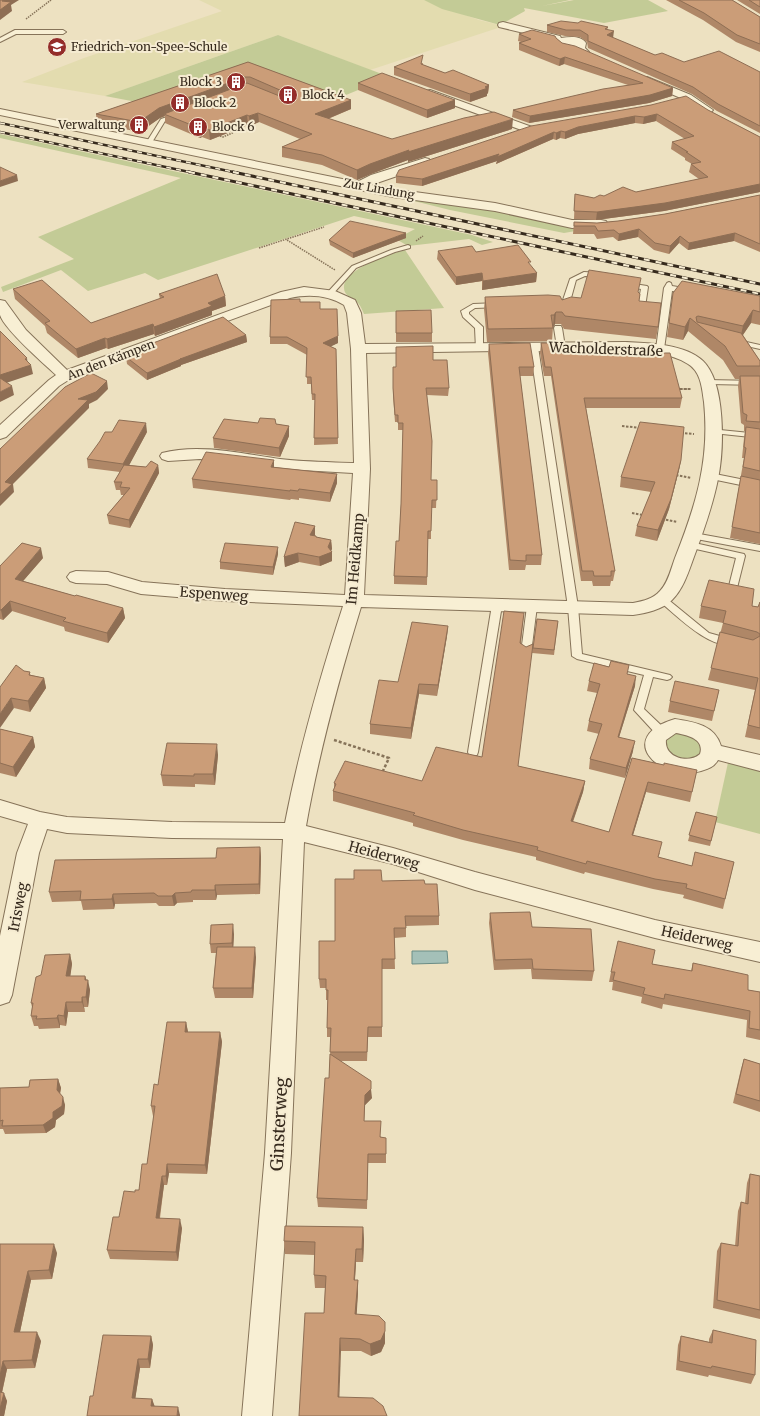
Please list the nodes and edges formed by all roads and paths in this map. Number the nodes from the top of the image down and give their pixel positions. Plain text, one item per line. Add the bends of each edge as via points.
1 (51, 0) edge
2 (503, 25) dead end
3 (63, 32) dead end
4 (10, 33) junction
5 (0, 40) edge
6 (596, 57) edge
7 (638, 76) edge
8 (422, 91) edge
9 (689, 97) junction
10 (672, 101) edge
11 (0, 112) edge
12 (185, 113) edge
13 (719, 118) edge
14 (543, 126) edge
15 (232, 129) edge
16 (528, 129) junction
17 (220, 136) edge
18 (506, 136) edge
19 (149, 143) junction
20 (433, 159) edge
21 (358, 186) junction
22 (616, 223) edge
23 (324, 227) dead end
24 (286, 240) junction
25 (408, 247) dead end
26 (259, 248) dead end
27 (340, 272) dead end
28 (610, 277) edge
29 (623, 284) edge
30 (330, 294) junction
31 (700, 294) edge
32 (0, 304) edge
33 (506, 305) edge
34 (642, 305) edge
35 (564, 310) edge
36 (558, 328) dead end
37 (725, 339) edge
38 (479, 347) junction
39 (534, 347) junction
40 (561, 347) junction
41 (760, 347) edge
42 (358, 349) junction
43 (660, 349) junction
44 (65, 376) junction
45 (760, 383) edge
46 (709, 386) junction
47 (669, 389) edge
48 (622, 426) dead end
49 (645, 428) edge
50 (675, 432) edge
51 (0, 434) edge
52 (713, 434) junction
53 (760, 436) edge
54 (168, 456) dead end
55 (362, 470) junction
56 (670, 474) edge
57 (710, 478) junction
58 (760, 486) edge
59 (632, 513) dead end
60 (647, 516) edge
61 (662, 519) edge
62 (694, 535) junction
63 (760, 548) edge
64 (76, 577) dead end
65 (733, 590) edge
66 (662, 600) junction
67 (354, 602) junction
68 (497, 605) junction
69 (532, 606) junction
70 (573, 607) junction
71 (737, 644) edge
72 (526, 653) edge
73 (649, 673) junction
74 (667, 677) dead end
75 (661, 732) junction
76 (316, 735) junction
77 (712, 751) junction
78 (473, 752) dead end
79 (760, 763) edge
80 (381, 774) edge
81 (0, 808) edge
82 (40, 820) junction
83 (294, 831) junction
84 (760, 952) edge
85 (0, 995) edge
86 (257, 1416) edge

1 - 4 path
2 - 6 street via 565,40 575,40 582,43 576,47
3 - 4 lane
4 - 5 lane
7 - 9 street
8 - 16 street
9 - 10 street
9 - 13 street
11 - 19 street, Zur Lindung
12 - 19 lane via 163,120
14 - 16 street
15 - 17 path via 237,131
16 - 18 street
19 - 21 street, Zur Lindung
20 - 21 street
21 - 22 street, Zur Lindung via 495,207 572,224
23 - 24 path
24 - 26 path
24 - 27 path
25 - 30 lane via 354,268
28 - 35 lane via 584,274 573,279
29 - 34 lane via 645,287
30 - 42 street, Im Heidkamp via 350,303 354,313
30 - 44 street, An den Kämpen via 304,291 286,295
31 - 43 lane via 668,286
32 - 44 street via 8,318
33 - 38 lane via 473,306 465,311 478,327
36 - 40 lane
37 - 41 lane
38 - 39 street, Wacholderstraße
38 - 42 street, Wacholderstraße
39 - 40 street, Wacholderstraße
39 - 70 lane
40 - 43 street, Wacholderstraße
42 - 55 street, Im Heidkamp
43 - 46 street, Wacholderstraße via 694,361 704,371
44 - 51 street, An den Kämpen via 54,383
45 - 46 lane
46 - 47 path
46 - 52 street, Wacholderstraße
48 - 49 path
50 - 52 path
52 - 53 lane
52 - 57 street, Wacholderstraße
54 - 55 street via 200,454
55 - 67 street, Im Heidkamp
56 - 57 path
57 - 58 lane
57 - 62 street, Wacholderstraße
59 - 60 path
61 - 62 path
62 - 63 lane
62 - 65 lane via 741,556
62 - 66 street, Wacholderstraße via 673,586
64 - 67 street, Espenweg via 108,578 141,588
66 - 70 street via 650,606 633,609
66 - 71 lane via 706,635
67 - 68 street
67 - 76 street, Im Heidkamp via 334,664
68 - 69 street
68 - 78 lane
69 - 70 street
69 - 72 lane
70 - 73 lane via 577,656
73 - 74 lane
73 - 75 lane via 639,710
75 - 77 street via 676,726 694,729 708,738 712,744
75 - 77 street via 656,738 655,745 658,753 673,764 689,766 703,763 710,758
76 - 80 path via 389,758
76 - 83 street, Im Heidkamp
77 - 79 street
81 - 82 street, Heiderweg
82 - 83 street, Heiderweg via 172,830
82 - 85 street, Irisweg via 28,853
83 - 84 street, Heiderweg via 654,929
83 - 86 street, Ginsterweg via 278,1153

